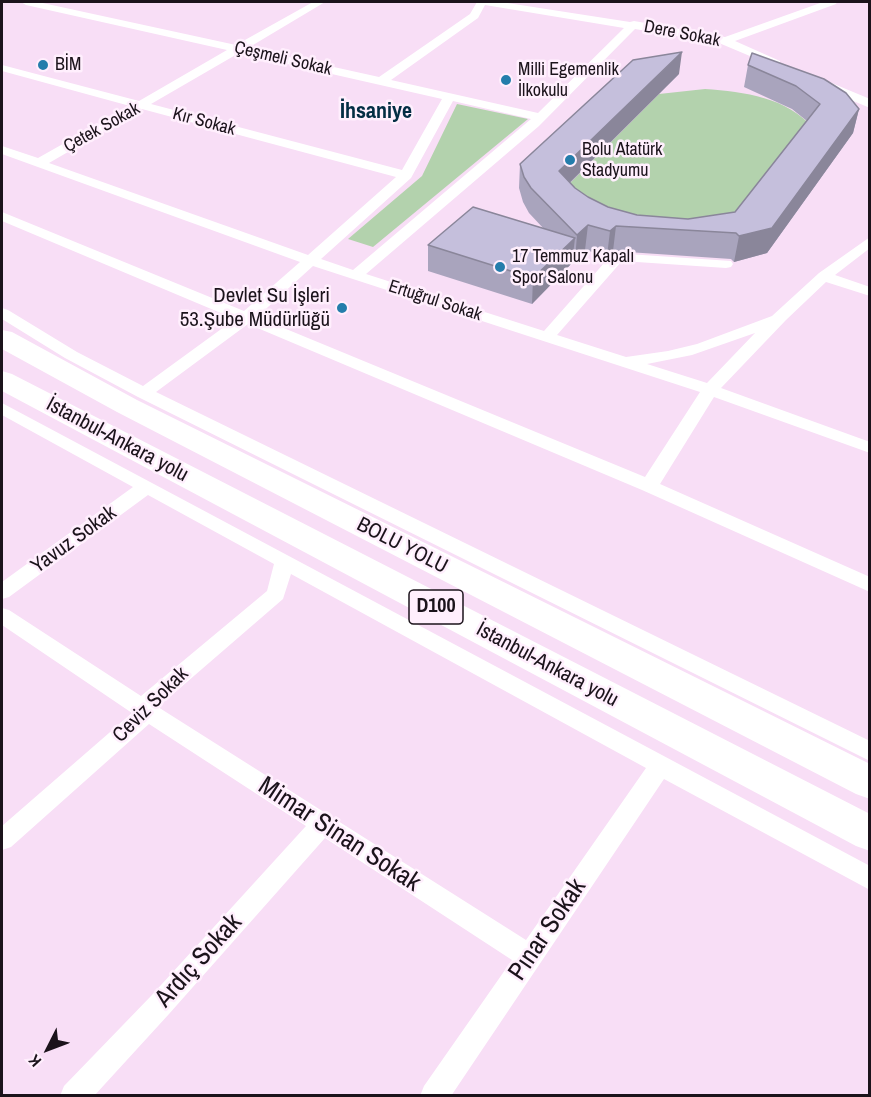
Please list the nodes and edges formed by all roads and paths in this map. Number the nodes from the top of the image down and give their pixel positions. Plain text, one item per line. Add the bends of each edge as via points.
1 (26, 2) edge
2 (321, 2) edge
3 (483, 2) edge
4 (832, 2) edge
5 (634, 24) junction
6 (725, 41) junction
7 (240, 49) junction
8 (2, 68) edge
9 (787, 68) edge
10 (808, 77) edge
11 (382, 81) junction
12 (449, 97) junction
13 (870, 104) edge
14 (142, 106) junction
15 (540, 117) junction
16 (2, 150) edge
17 (39, 163) junction
18 (406, 175) junction
19 (2, 216) edge
20 (870, 241) edge
21 (311, 261) junction
22 (726, 264) dead end
23 (356, 275) junction
24 (824, 276) junction
25 (870, 292) edge
26 (2, 313) edge
27 (780, 318) junction
28 (245, 319) junction
29 (2, 338) edge
30 (546, 338) junction
31 (620, 361) junction
32 (2, 380) edge
33 (710, 390) junction
34 (144, 393) junction
35 (2, 408) edge
36 (870, 448) edge
37 (648, 486) junction
38 (146, 487) junction
39 (285, 561) junction
40 (870, 585) edge
41 (2, 592) edge
42 (2, 615) edge
43 (145, 710) junction
44 (870, 752) edge
45 (661, 765) junction
46 (870, 783) edge
47 (322, 824) junction
48 (870, 834) edge
49 (2, 840) edge
50 (870, 879) edge
51 (530, 957) junction
52 (74, 1095) edge
53 (434, 1095) edge

1 - 7 street, Çeşmeli Sokak
2 - 7 street, Çetek Sokak
3 - 5 street, Dere Sokak
3 - 11 street via 474,15
4 - 6 street
5 - 6 street, Dere Sokak
5 - 15 street via 607,55
6 - 9 street, Dere Sokak
7 - 11 street, Çeşmeli Sokak
7 - 14 street, Çetek Sokak
8 - 14 street, Kır Sokak
10 - 13 street
11 - 12 street, Çeşmeli Sokak
12 - 15 street, Çeşmeli Sokak
12 - 18 street
14 - 17 street, Çetek Sokak
14 - 18 street, Kır Sokak
15 - 23 street
16 - 17 street, Ertuğrul Sokak
17 - 21 street, Ertuğrul Sokak
18 - 21 street
19 - 28 street
20 - 24 street
21 - 23 street, Ertuğrul Sokak
21 - 28 street
22 - 30 street via 618,256
23 - 30 street, Ertuğrul Sokak
24 - 25 street
24 - 27 street
26 - 34 street
27 - 31 street via 675,355
27 - 33 street
28 - 34 street
28 - 37 street
29 - 46 highway, BOLU YOLU / D100 via 127,406
30 - 31 street, Ertuğrul Sokak
31 - 33 street, Ertuğrul Sokak
32 - 48 highway, İstanbul-Ankara yolu / D100
33 - 36 street, Ertuğrul Sokak
33 - 37 street
34 - 44 street
35 - 38 street
37 - 40 street
38 - 39 street
38 - 41 street, Yavuz Sokak
39 - 43 street, Ceviz Sokak via 276,594
39 - 45 street
42 - 43 street, Mimar Sinan Sokak
43 - 47 street, Mimar Sinan Sokak
43 - 49 street, Ceviz Sokak
45 - 50 street
45 - 51 street, Pınar Sokak
47 - 51 street, Mimar Sinan Sokak
47 - 52 street, Ardıç Sokak
51 - 53 street, Pınar Sokak

